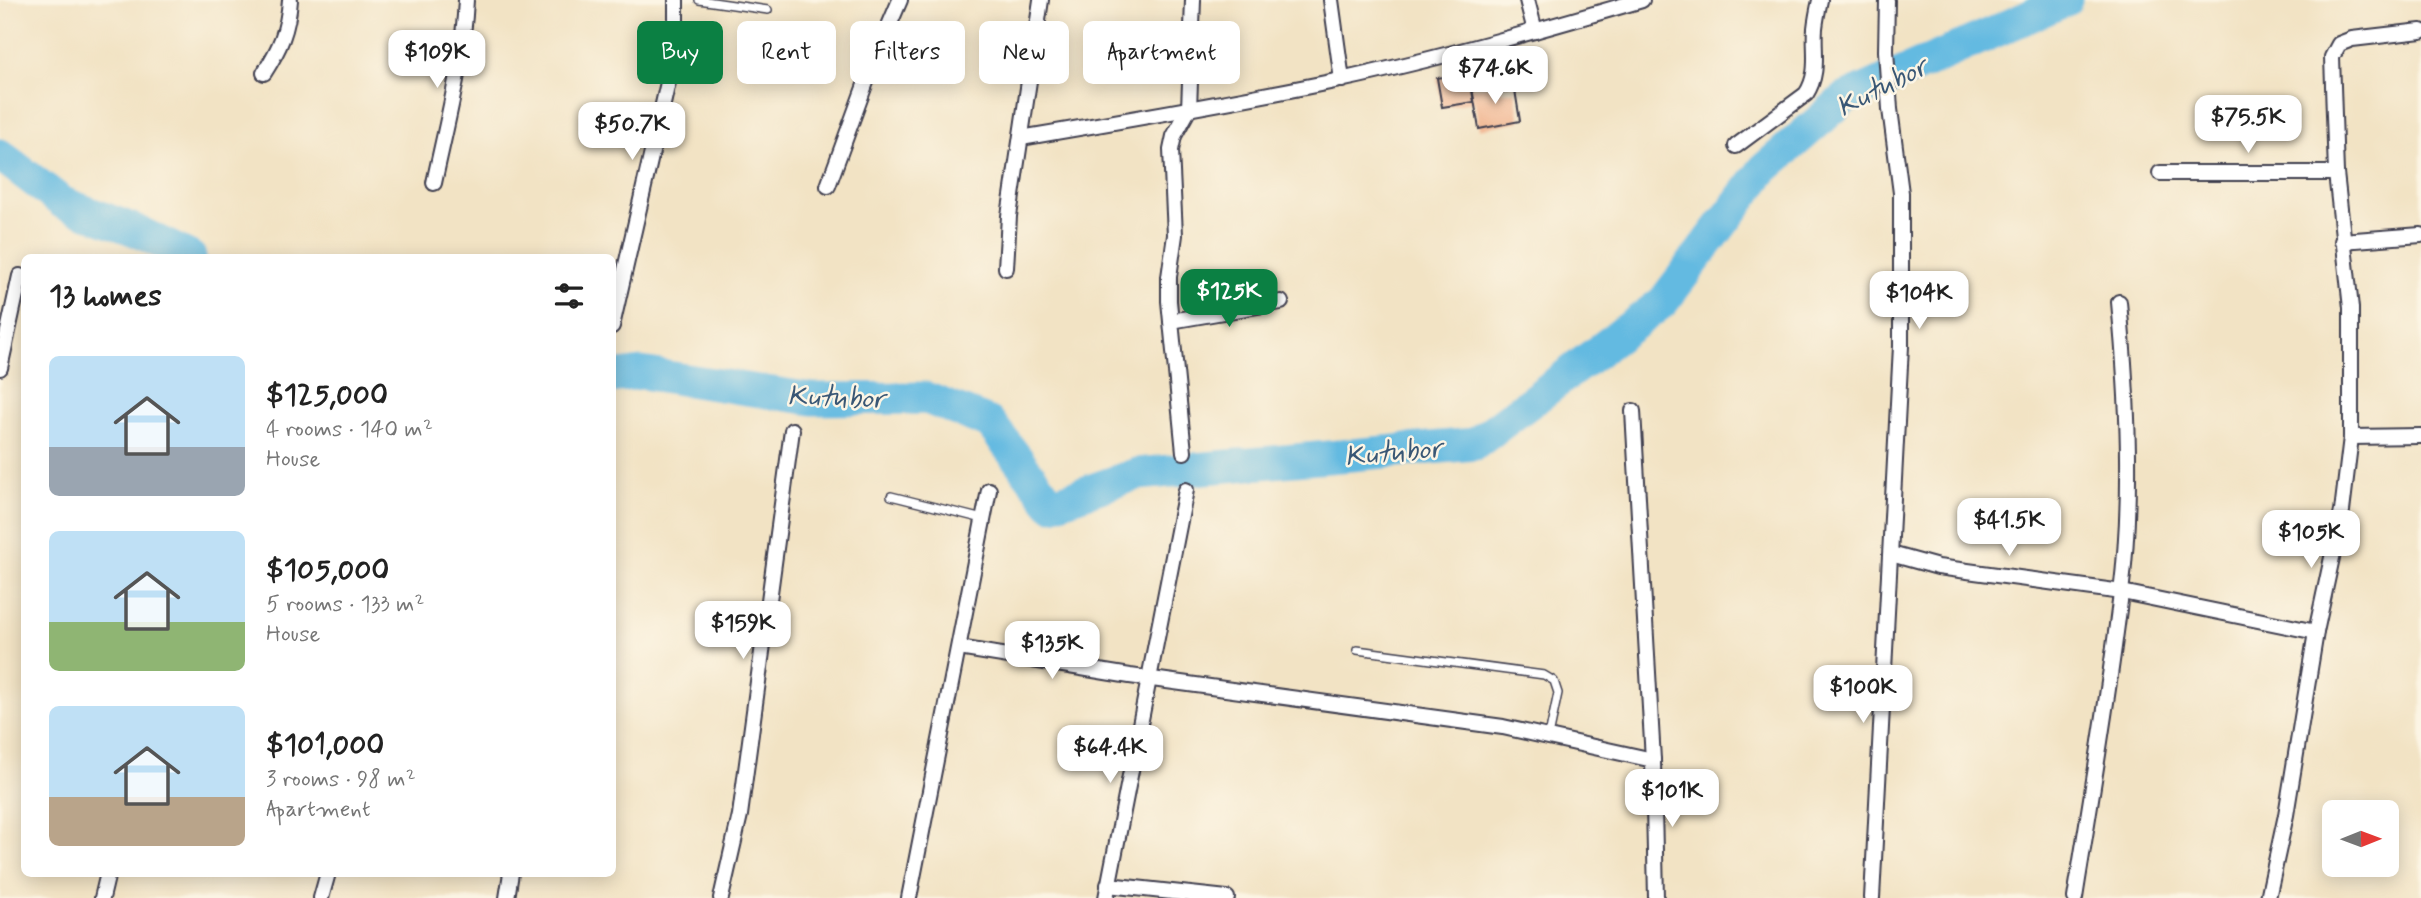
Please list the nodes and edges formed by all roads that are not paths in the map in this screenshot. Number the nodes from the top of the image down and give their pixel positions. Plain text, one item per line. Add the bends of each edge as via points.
1 (290, 0) edge
2 (466, 0) edge
3 (676, 0) edge
4 (699, 0) edge
5 (900, 0) edge
6 (1041, 0) edge
7 (1193, 0) edge
8 (1331, 0) edge
9 (1527, 0) edge
10 (1643, 0) edge
11 (1820, 0) edge
12 (1886, 0) edge
13 (768, 10) dead end
14 (1535, 31) junction
15 (2421, 32) edge
16 (264, 74) dead end
17 (1342, 80) junction
18 (1189, 109) junction
19 (1021, 138) junction
20 (1736, 146) dead end
21 (2160, 173) dead end
22 (2336, 173) junction
23 (434, 183) dead end
24 (828, 186) dead end
25 (2421, 235) edge
26 (2342, 241) junction
27 (1006, 268) dead end
28 (20, 276) dead end
29 (1281, 302) dead end
30 (2119, 302) dead end
31 (616, 309) edge
32 (1171, 321) junction
33 (0, 368) edge
34 (1633, 411) dead end
35 (792, 430) dead end
36 (2421, 436) edge
37 (2351, 437) junction
38 (1184, 452) dead end
39 (989, 490) dead end
40 (1186, 490) dead end
41 (891, 495) dead end
42 (984, 519) junction
43 (1891, 554) junction
44 (2122, 592) junction
45 (2316, 632) junction
46 (959, 648) junction
47 (1357, 650) dead end
48 (1149, 677) junction
49 (1549, 737) junction
50 (1653, 760) junction
51 (107, 877) edge
52 (327, 877) edge
53 (510, 877) edge
54 (1107, 891) edge
55 (102, 898) edge
56 (321, 898) edge
57 (507, 898) edge
58 (721, 898) edge
59 (909, 898) edge
60 (1227, 898) edge
61 (1656, 898) edge
62 (1872, 898) edge
63 (2075, 898) edge
64 (2268, 898) edge

1 - 16 street via 279,49
2 - 23 street via 458,74
3 - 31 street via 669,78
4 - 13 lane
5 - 24 street
6 - 19 street
7 - 18 street
8 - 17 street
9 - 14 street
10 - 14 street
11 - 20 street via 1813,83
12 - 43 street via 1890,109 1900,193 1901,318
14 - 17 street
15 - 22 street via 2339,44 2332,57
17 - 18 street
18 - 19 street
18 - 32 street via 1171,150 1175,235 1169,277
19 - 27 street
21 - 22 street
22 - 26 street
25 - 26 street
26 - 37 street via 2351,308
28 - 33 street
29 - 32 street
30 - 44 street via 2129,474
32 - 38 street
34 - 50 street
35 - 58 street via 740,815
36 - 37 street
37 - 45 street via 2342,511
39 - 42 street
40 - 48 street
41 - 42 lane
42 - 46 street
43 - 44 street via 1938,567
43 - 62 street
44 - 45 street
44 - 63 street
45 - 64 street
46 - 48 street
46 - 59 street
47 - 49 lane via 1544,674 1554,681 1558,693
48 - 49 street
48 - 54 street
49 - 50 street
50 - 61 street
51 - 55 street
52 - 56 street
53 - 57 street
54 - 60 street

